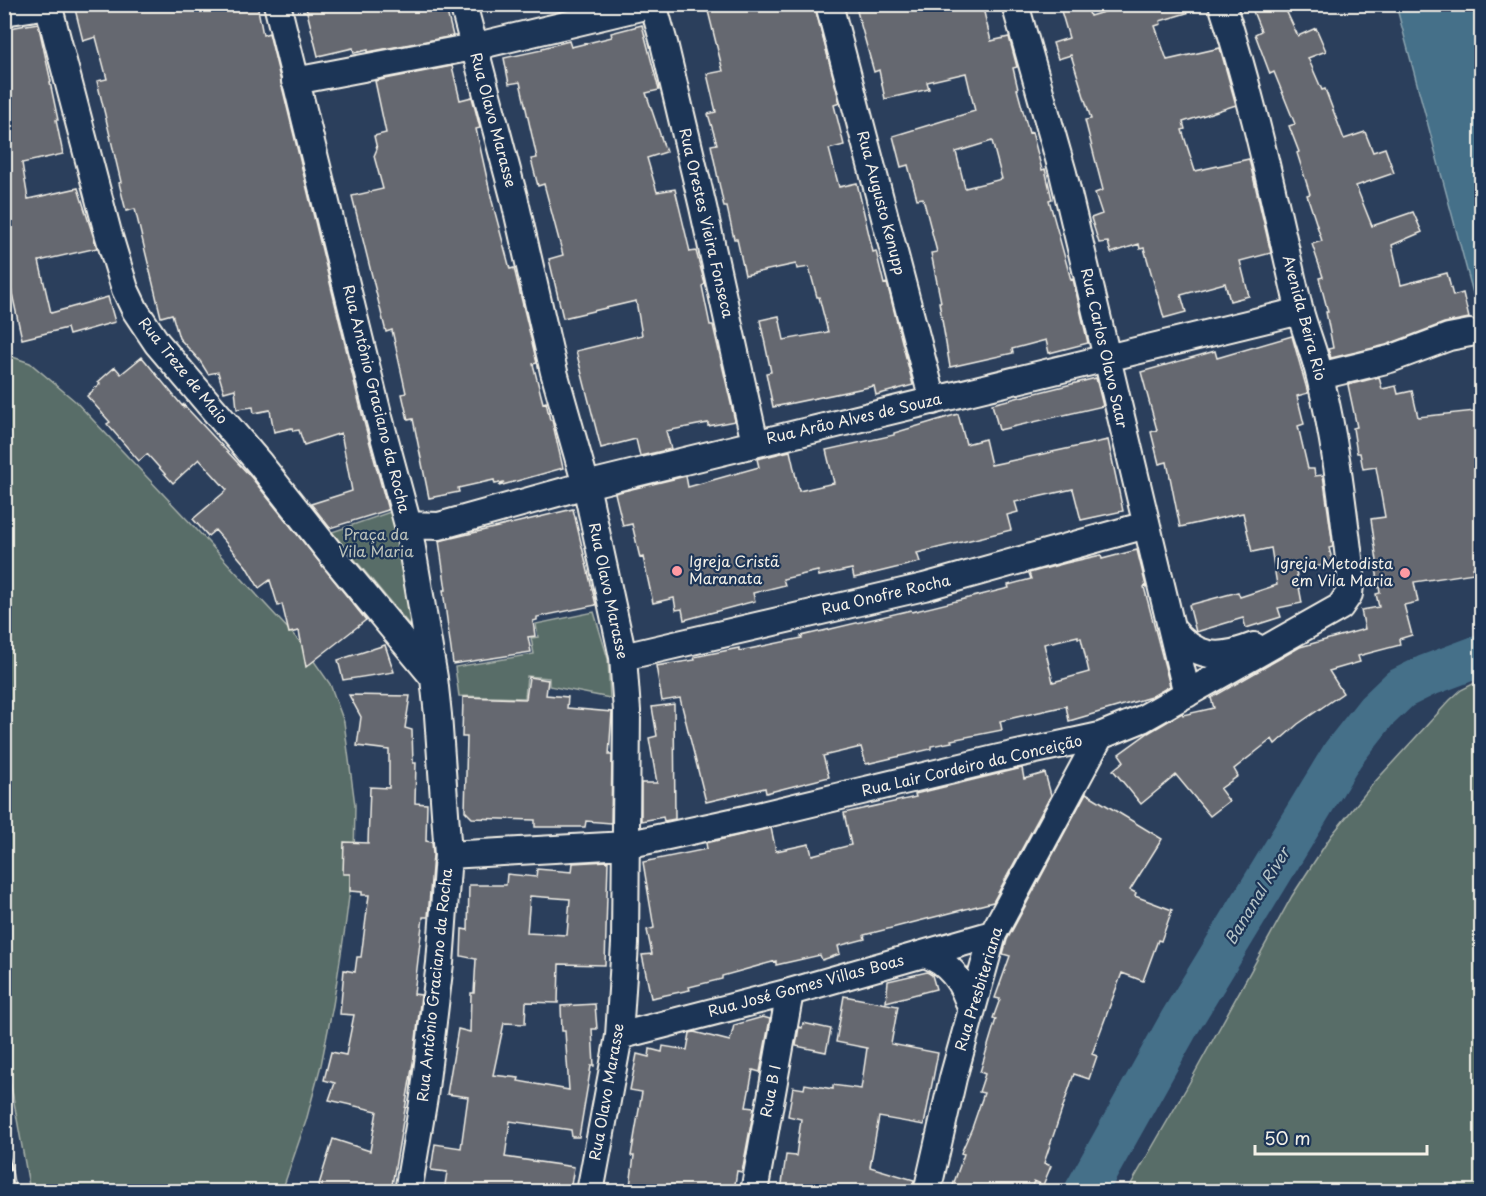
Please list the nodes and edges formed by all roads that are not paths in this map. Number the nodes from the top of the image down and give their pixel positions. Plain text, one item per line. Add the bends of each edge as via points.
1 (278, 4) edge
2 (463, 4) edge
3 (653, 4) edge
4 (829, 4) edge
5 (1015, 4) edge
6 (1222, 4) edge
7 (49, 5) edge
8 (4, 12) edge
9 (473, 47) junction
10 (296, 81) junction
11 (1300, 311) junction
12 (1470, 333) dead end
13 (1106, 357) junction
14 (1320, 376) junction
15 (933, 401) junction
16 (755, 443) junction
17 (586, 485) junction
18 (408, 525) junction
19 (1146, 525) junction
20 (1315, 621) junction
21 (1172, 630) junction
22 (623, 657) junction
23 (434, 678) junction
24 (1187, 694) junction
25 (1100, 736) junction
26 (626, 845) junction
27 (448, 855) junction
28 (993, 934) junction
29 (924, 954) junction
30 (790, 992) junction
31 (971, 1009) junction
32 (619, 1036) junction
33 (408, 1191) edge
34 (590, 1191) edge
35 (754, 1191) edge
36 (927, 1191) edge

1 - 10 street, Rua Antônio Graciano da Rocha
2 - 9 street, Rua Olavo Marasse
3 - 9 street
3 - 16 street, Rua Orestes Vieira Fonseca
4 - 15 street, Rua Augusto Kenupp
5 - 13 street, Rua Carlos Olavo Saar via 1063,173
6 - 11 street, Avenida Beira Rio via 1270,176
7 - 8 street
7 - 23 street, Rua Treze de Maio via 108,233 125,289 139,317
9 - 10 street
9 - 17 street, Rua Olavo Marasse
10 - 18 street, Rua Antônio Graciano da Rocha
11 - 13 street, Rua Arão Alves de Souza
11 - 14 street, Avenida Beira Rio
12 - 14 street
13 - 15 street, Rua Arão Alves de Souza
13 - 19 street, Rua Carlos Olavo Saar
14 - 20 street, Avenida Beira Rio via 1343,511 1351,586 1340,606
15 - 16 street, Rua Arão Alves de Souza
16 - 17 street, Rua Arão Alves de Souza
17 - 18 street, Rua Arão Alves de Souza via 440,526
17 - 22 street, Rua Olavo Marasse
18 - 23 street, Rua Antônio Graciano da Rocha
19 - 21 street, Rua Carlos Olavo Saar
19 - 22 street, Rua Onofre Rocha via 924,587
20 - 21 street via 1225,655 1193,649
20 - 24 street, Rua Lair Cordeiro da Conceição
21 - 24 street, Rua Carlos Olavo Saar
22 - 26 street, Rua Olavo Marasse via 627,711
23 - 27 street, Rua Antônio Graciano da Rocha
24 - 25 street, Rua Lair Cordeiro da Conceição
25 - 26 street, Rua Lair Cordeiro da Conceição
25 - 28 street, Rua Presbiteriana
26 - 27 street, Rua Lair Cordeiro da Conceição
26 - 32 street, Rua Olavo Marasse
27 - 33 street, Rua Antônio Graciano da Rocha via 440,963
28 - 29 street, Rua José Gomes Villas Boas
28 - 31 street, Rua Presbiteriana
29 - 30 street, Rua José Gomes Villas Boas
29 - 31 street via 940,960 954,974
30 - 32 street, Rua José Gomes Villas Boas
30 - 35 street, Rua B I
31 - 36 street, Rua Presbiteriana
32 - 34 street, Rua Olavo Marasse

